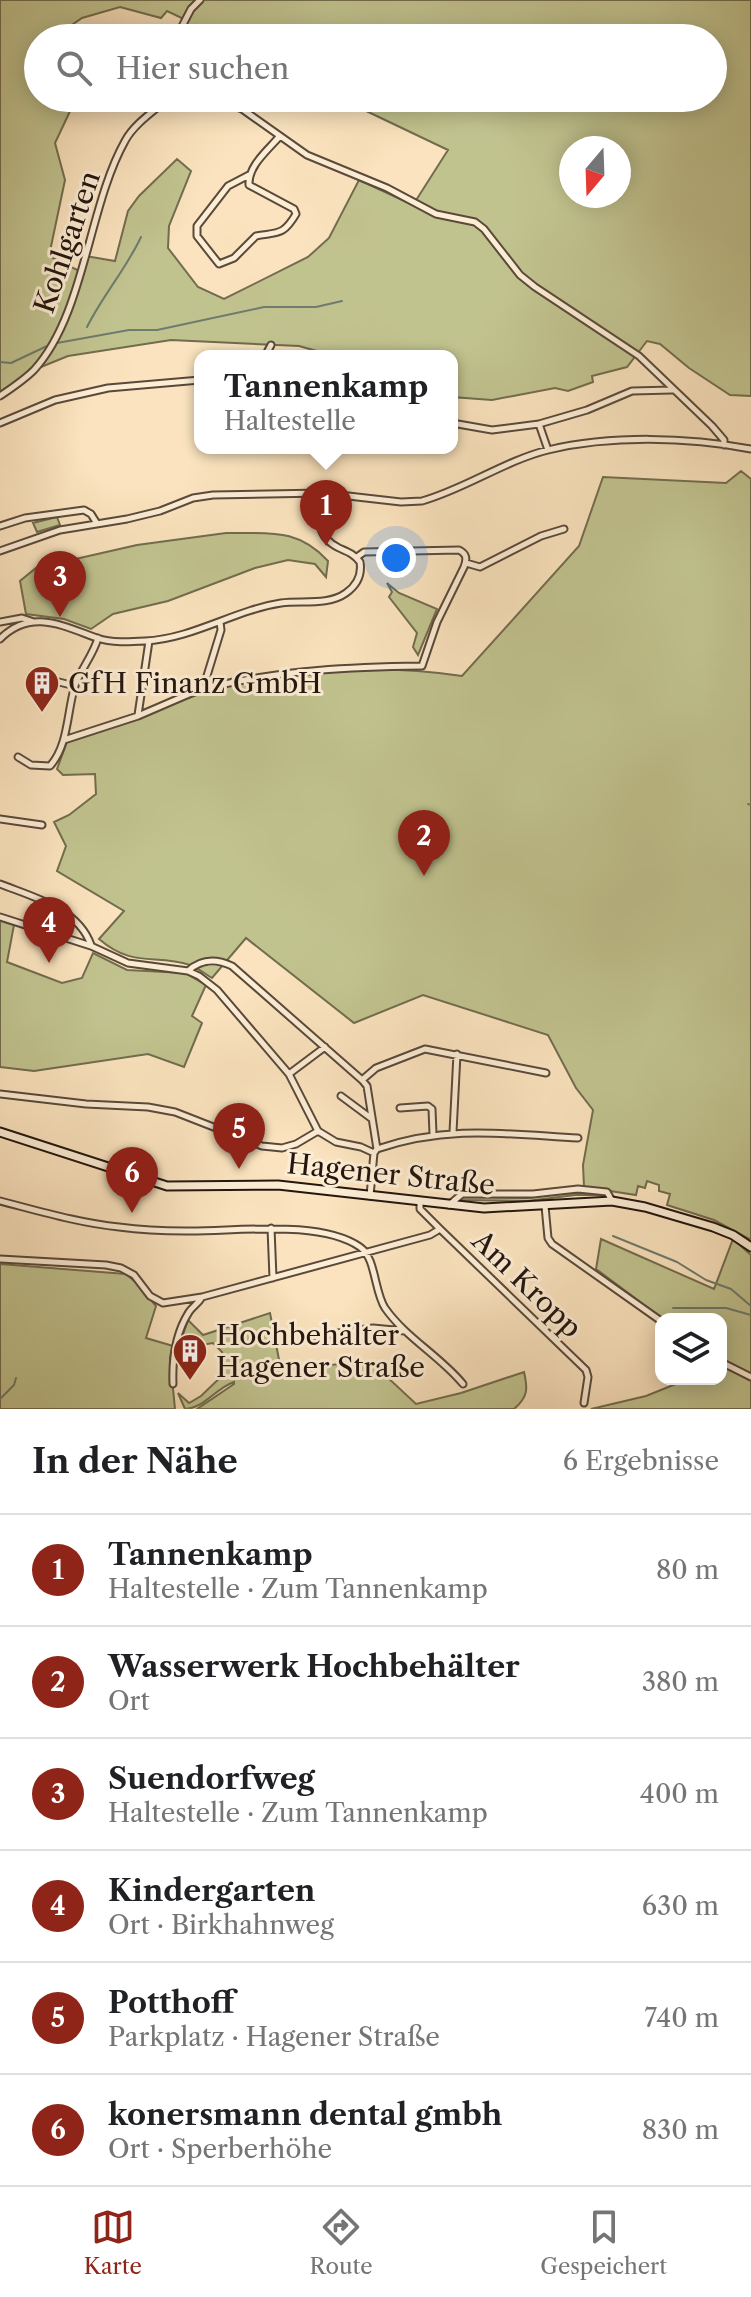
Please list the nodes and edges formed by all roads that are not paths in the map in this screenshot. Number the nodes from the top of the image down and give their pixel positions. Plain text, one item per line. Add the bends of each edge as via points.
1 (200, 0) edge
2 (183, 24) edge
3 (155, 112) edge
4 (246, 112) edge
5 (279, 137) junction
6 (249, 175) junction
7 (271, 345) dead end
8 (268, 350) edge
9 (194, 381) edge
10 (672, 390) junction
11 (0, 396) edge
12 (0, 423) edge
13 (458, 424) edge
14 (539, 424) junction
15 (724, 445) junction
16 (751, 449) edge
17 (548, 450) junction
18 (322, 493) junction
19 (96, 522) junction
20 (0, 526) edge
21 (564, 529) dead end
22 (0, 551) edge
23 (357, 557) junction
24 (466, 562) junction
25 (219, 621) junction
26 (0, 622) edge
27 (35, 622) junction
28 (98, 638) junction
29 (0, 639) edge
30 (149, 641) junction
31 (47, 679) dead end
32 (210, 685) junction
33 (75, 686) junction
34 (138, 716) junction
35 (64, 740) junction
36 (18, 757) dead end
37 (0, 819) edge
38 (42, 825) dead end
39 (0, 884) edge
40 (0, 917) edge
41 (91, 946) junction
42 (188, 971) junction
43 (325, 1047) junction
44 (457, 1054) junction
45 (546, 1073) dead end
46 (289, 1074) junction
47 (362, 1080) junction
48 (0, 1094) edge
49 (341, 1096) dead end
50 (400, 1108) dead end
51 (372, 1120) junction
52 (318, 1131) junction
53 (0, 1132) edge
54 (453, 1132) junction
55 (433, 1134) junction
56 (578, 1138) dead end
57 (375, 1151) junction
58 (370, 1196) junction
59 (0, 1201) edge
60 (612, 1201) junction
61 (420, 1202) junction
62 (449, 1206) junction
63 (545, 1206) junction
64 (271, 1228) junction
65 (440, 1229) junction
66 (751, 1247) edge
67 (367, 1253) junction
68 (0, 1259) edge
69 (273, 1278) junction
70 (202, 1297) junction
71 (655, 1317) edge
72 (405, 1331) junction
73 (303, 1338) dead end
74 (727, 1365) edge
75 (751, 1377) edge
76 (173, 1384) dead end
77 (463, 1384) dead end
78 (584, 1403) dead end

1 - 2 street
3 - 11 street, Kohlgarten via 124,142 53,342 34,370
4 - 5 street
5 - 6 street
5 - 10 street via 436,214 475,222 520,275 629,348
6 - 6 street via 228,186 197,226 197,236 219,264 234,258 256,236 282,232 296,214 249,185
7 - 8 street
9 - 12 street via 108,388 55,400
10 - 14 street via 632,391
10 - 15 street via 712,426
13 - 14 street via 492,430
14 - 17 street
15 - 16 street
15 - 17 street via 680,440
17 - 18 street via 422,501
18 - 19 street via 213,495 127,519
18 - 23 street via 318,516 323,535
19 - 20 street via 84,510
19 - 22 street
21 - 24 street via 480,567
23 - 24 street via 364,552 459,550
23 - 25 street via 359,578 345,594 278,603
24 - 32 street via 422,666 335,667
25 - 30 street
25 - 32 street via 206,679
26 - 27 street
27 - 28 street via 65,624
27 - 29 street
28 - 30 street
28 - 33 street
30 - 34 street
31 - 33 street
32 - 34 street
33 - 35 street
34 - 35 street
35 - 36 street via 50,766 31,765
37 - 38 street
39 - 41 street via 65,912 79,922
40 - 41 street
41 - 42 street via 128,963
42 - 43 street via 198,962 213,960 232,966
42 - 46 street via 217,990
43 - 46 street
43 - 47 street
44 - 45 street
44 - 47 street via 416,1050
44 - 54 street
46 - 52 street
47 - 51 street
48 - 52 street via 175,1112 262,1146 282,1148
49 - 51 street
50 - 55 street via 432,1109
51 - 57 street
52 - 57 street via 336,1142
53 - 58 main road, Hagener Straße via 167,1186 271,1184
54 - 55 street
54 - 56 street
55 - 57 street
57 - 58 street
58 - 61 main road, Hagener Straße
59 - 64 street via 118,1227
60 - 62 street via 607,1192 570,1189 462,1194
60 - 63 main road, Hagener Straße
60 - 66 main road, Hagener Straße via 713,1227
61 - 62 main road, Hagener Straße
61 - 65 street, Am Kropp via 420,1209
62 - 63 main road, Hagener Straße
63 - 71 street via 552,1244
64 - 67 street via 321,1234
64 - 69 street
65 - 67 street
65 - 78 street, Am Kropp via 586,1370
67 - 69 street
67 - 72 street via 384,1306
68 - 70 street via 106,1265 134,1275 158,1302
69 - 70 street
70 - 76 street via 188,1313 176,1342
72 - 73 street via 373,1328
72 - 77 street
74 - 75 street

